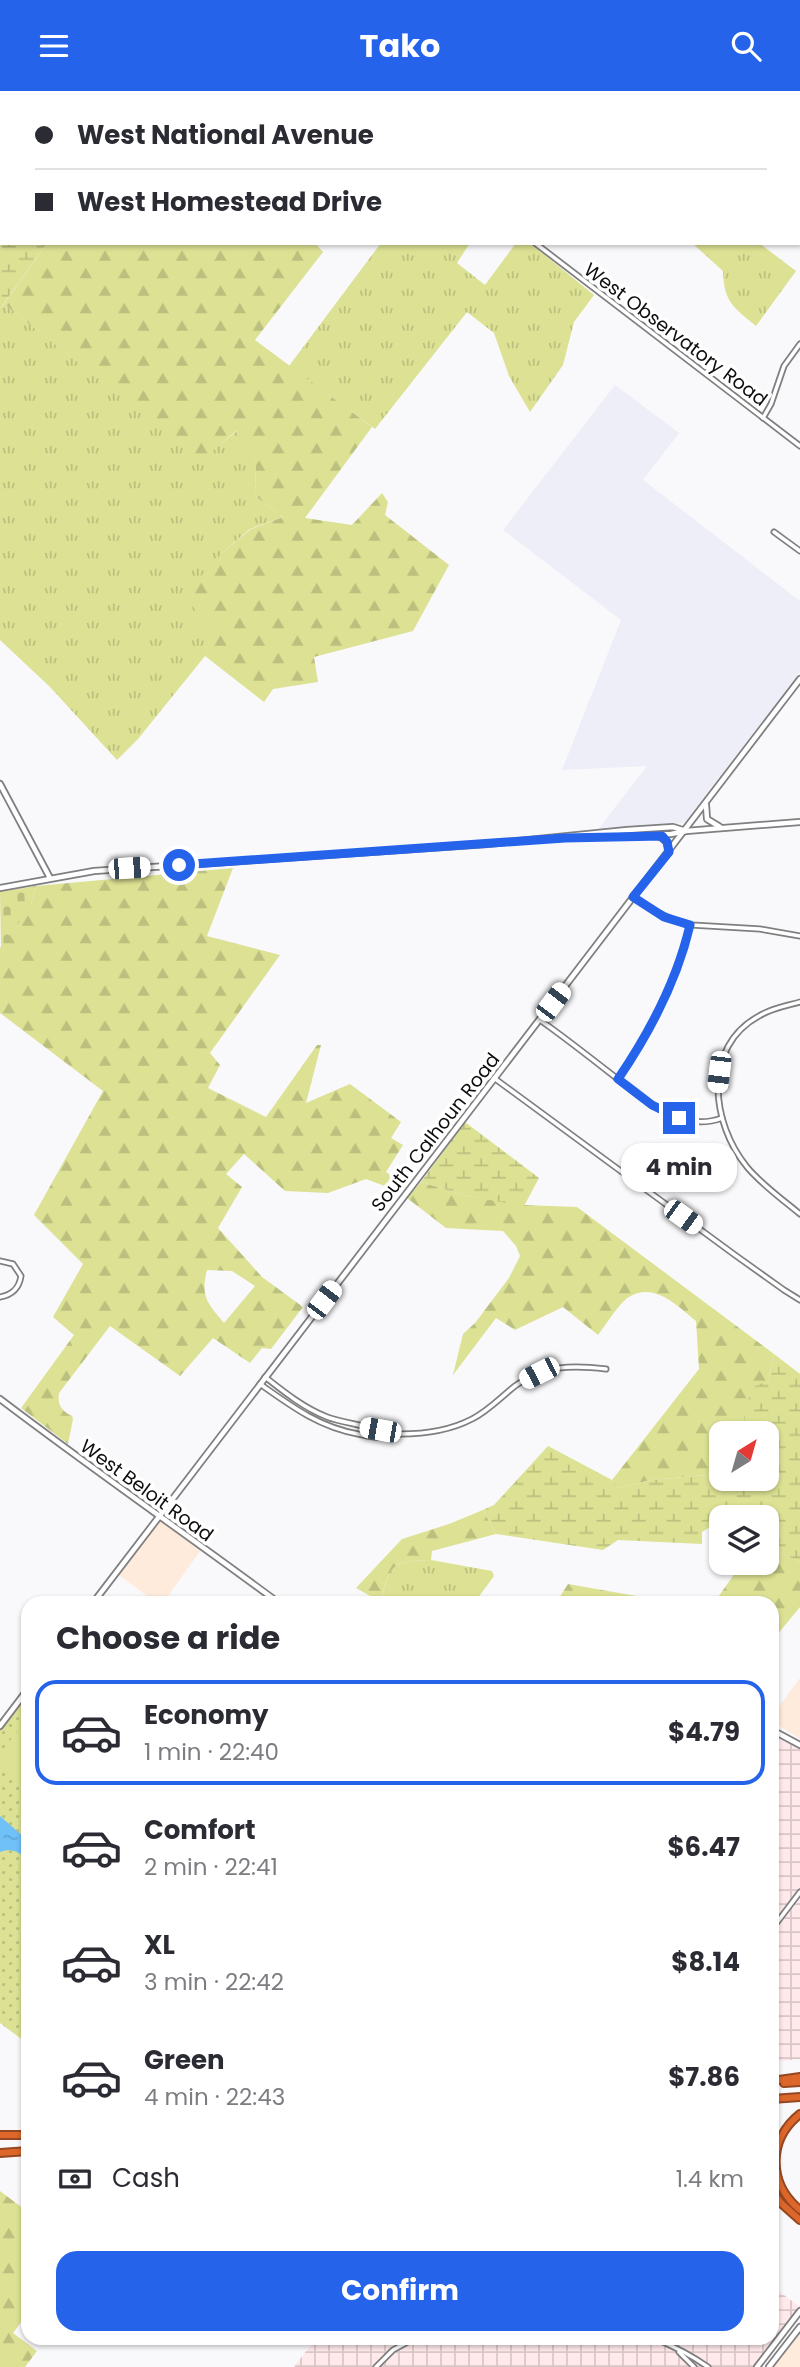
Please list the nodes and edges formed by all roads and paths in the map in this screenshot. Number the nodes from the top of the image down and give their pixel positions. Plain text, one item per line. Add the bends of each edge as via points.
1 (538, 245) edge
2 (800, 344) edge
3 (762, 418) junction
4 (800, 446) edge
5 (774, 532) dead end
6 (800, 551) edge
7 (800, 679) edge
8 (0, 784) edge
9 (706, 804) junction
10 (800, 822) edge
11 (721, 828) junction
12 (686, 831) junction
13 (654, 835) junction
14 (565, 838) junction
15 (669, 852) junction
16 (50, 878) junction
17 (0, 888) edge
18 (633, 897) junction
19 (690, 925) junction
20 (800, 936) edge
21 (800, 1002) edge
22 (539, 1019) junction
23 (494, 1078) junction
24 (618, 1079) junction
25 (722, 1118) junction
26 (800, 1214) edge
27 (0, 1261) edge
28 (0, 1297) edge
29 (800, 1300) edge
30 (606, 1369) dead end
31 (265, 1377) junction
32 (260, 1384) junction
33 (0, 1399) edge
34 (320, 1414) junction
35 (316, 1421) junction
36 (352, 1425) junction
37 (350, 1433) junction
38 (386, 1434) junction
39 (159, 1517) junction
40 (98, 1596) edge
41 (269, 1596) edge
42 (21, 1698) edge
43 (0, 1726) edge
44 (779, 1734) edge
45 (800, 1745) edge
46 (800, 1892) edge
47 (779, 1920) edge
48 (800, 2080) edge
49 (779, 2082) edge
50 (800, 2097) edge
51 (779, 2098) edge
52 (800, 2115) edge
53 (0, 2135) edge
54 (21, 2135) edge
55 (779, 2142) edge
56 (21, 2152) edge
57 (0, 2153) edge
58 (779, 2180) edge
59 (779, 2200) edge
60 (800, 2210) edge
61 (800, 2220) edge
62 (800, 2311) edge
63 (800, 2327) edge
64 (779, 2338) edge
65 (400, 2345) edge
66 (666, 2345) edge
67 (774, 2345) edge
68 (679, 2352) junction
69 (376, 2367) edge
70 (694, 2367) edge
71 (708, 2367) edge
72 (757, 2367) edge
73 (769, 2367) edge

1 - 3 street, West Observatory Road
2 - 3 street via 784,366
3 - 4 street, West Observatory Road
5 - 6 street
7 - 9 main road, South Calhoun Road
8 - 16 main road
9 - 11 main road via 706,817
9 - 12 main road, South Calhoun Road
10 - 11 main road
11 - 12 main road
12 - 13 main road
12 - 14 main road via 673,827
12 - 15 main road, South Calhoun Road
13 - 14 main road
13 - 15 main road via 665,839
14 - 16 main road via 94,871
15 - 18 main road, South Calhoun Road
16 - 17 main road
18 - 19 street via 664,917
18 - 22 main road, South Calhoun Road
19 - 20 street
19 - 24 street via 668,991
21 - 25 street via 758,1016 729,1046 717,1087
22 - 23 main road, South Calhoun Road
22 - 24 street
23 - 29 street
23 - 31 main road, South Calhoun Road
24 - 25 street via 652,1105 679,1118
25 - 26 street via 747,1167
27 - 28 street via 13,1264 21,1276 16,1290
30 - 38 street via 556,1367 519,1383 471,1420 442,1429
31 - 32 main road, South Calhoun Road
31 - 34 street
32 - 35 street
32 - 39 main road, South Calhoun Road
33 - 39 main road, West Beloit Road
34 - 35 street
34 - 36 street
35 - 37 street
36 - 37 street
36 - 38 street
37 - 38 street
39 - 40 main road, South Calhoun Road
39 - 41 main road, West Beloit Road
42 - 43 main road
44 - 45 main road
46 - 47 street
48 - 49 highway
50 - 51 highway
52 - 55 highway
53 - 54 highway
56 - 57 highway
58 - 60 highway
59 - 61 highway
62 - 64 main road
63 - 73 main road
65 - 69 street
66 - 68 street
67 - 72 main road
68 - 70 street
68 - 71 street

